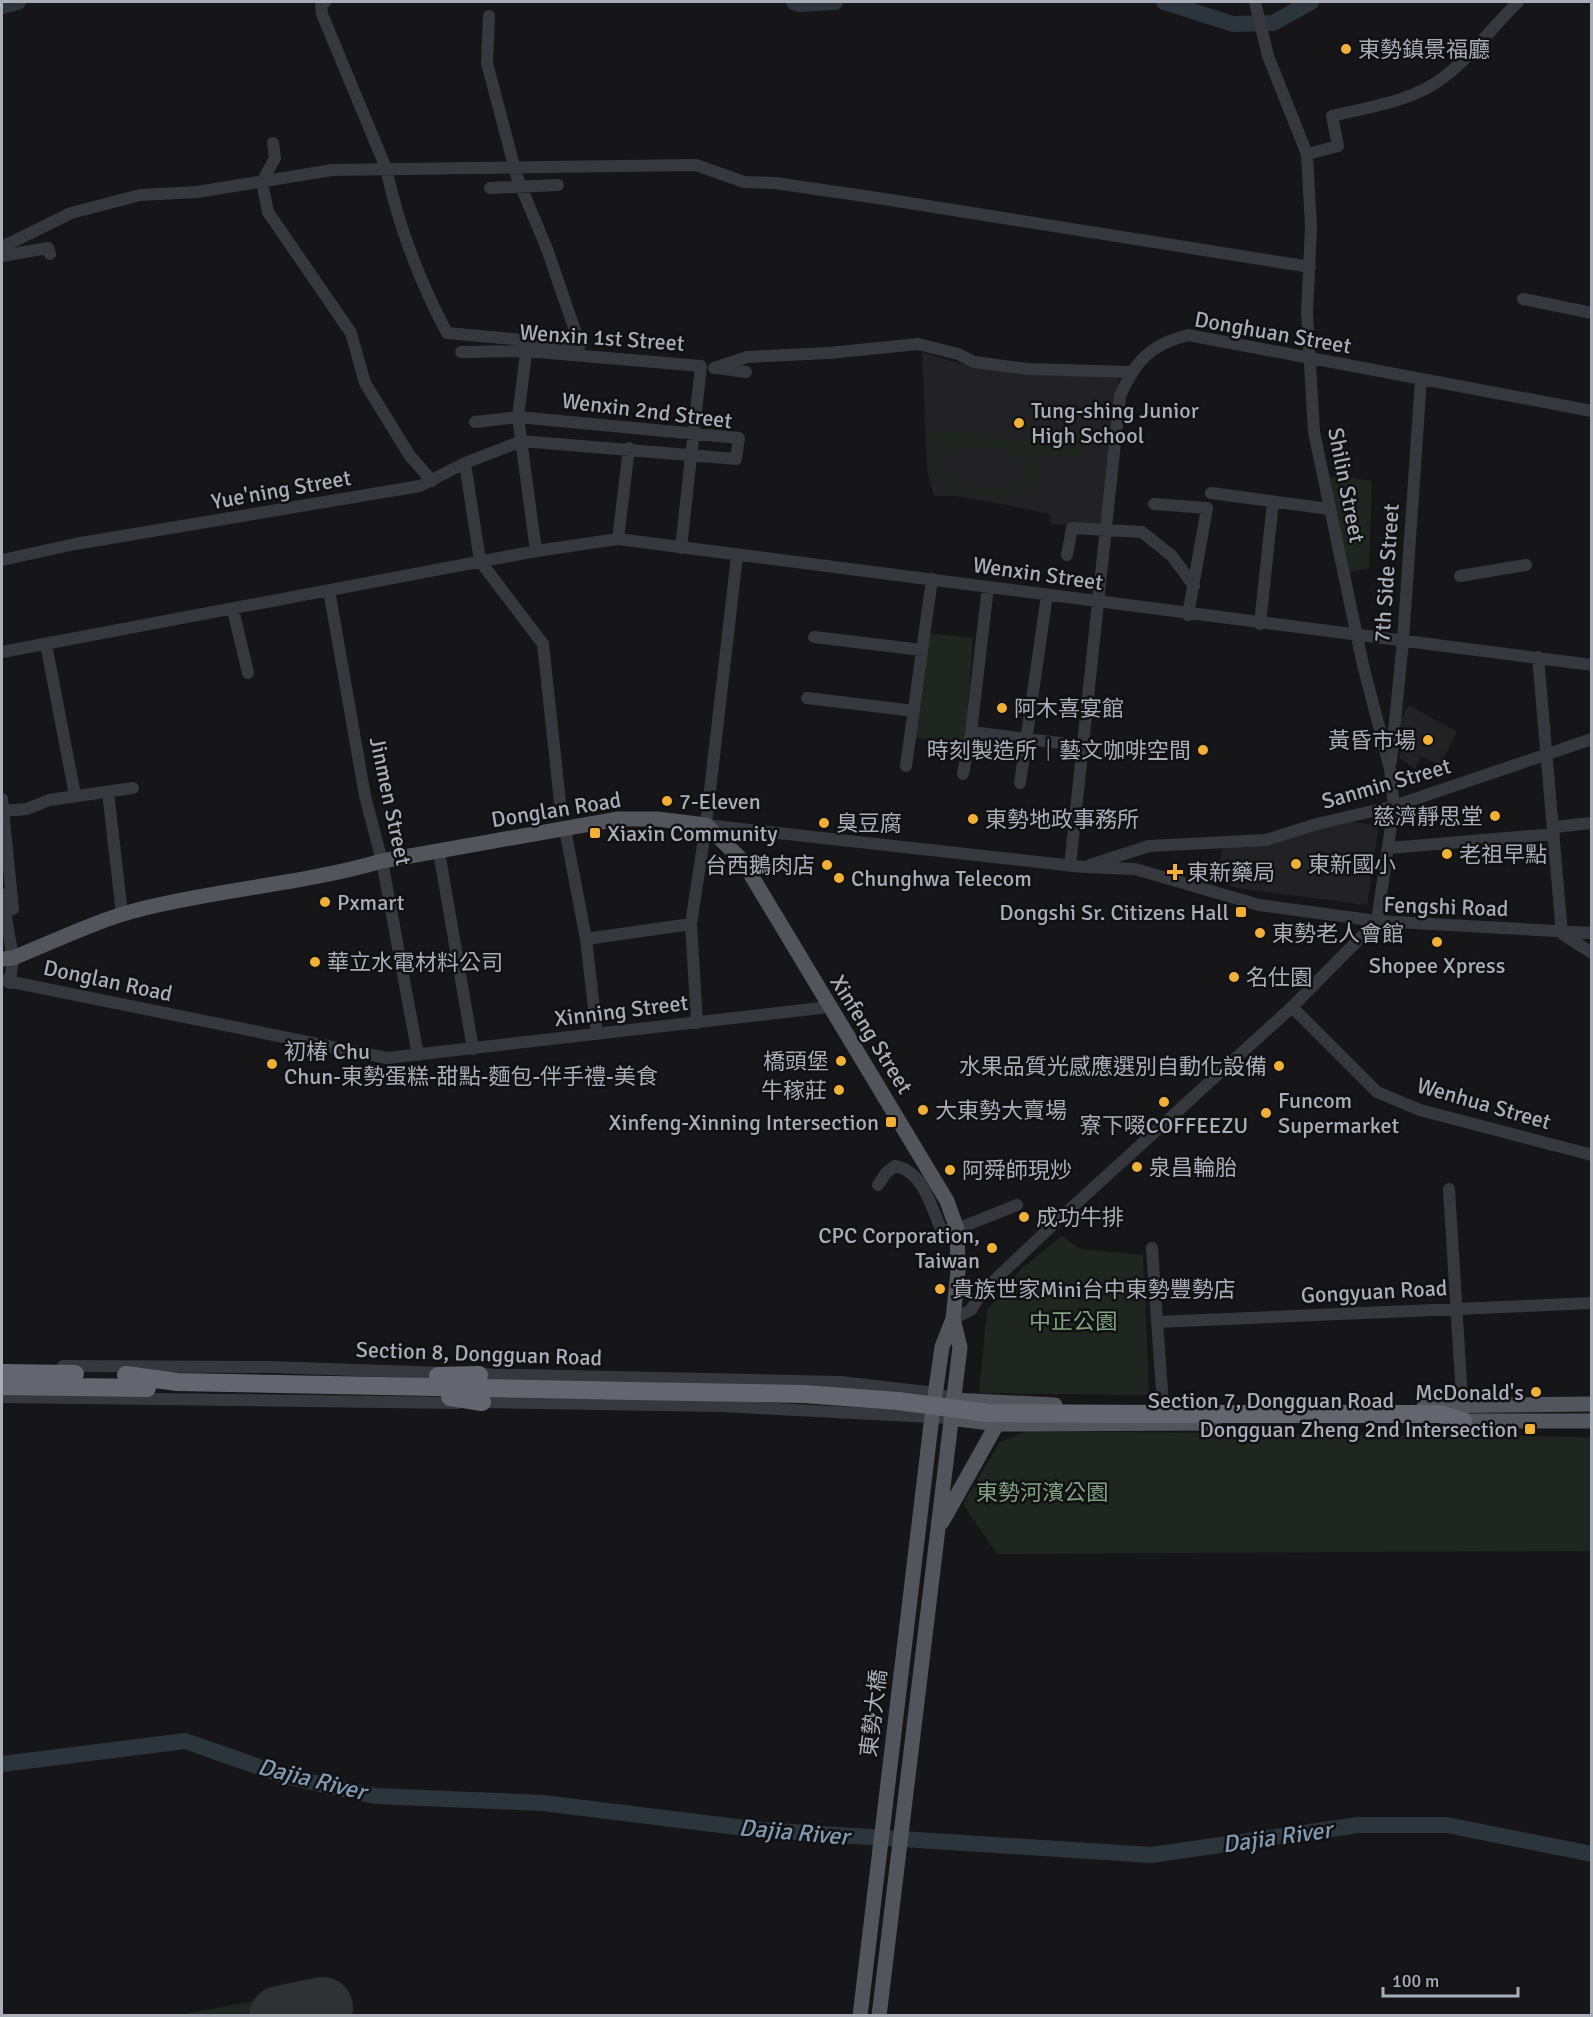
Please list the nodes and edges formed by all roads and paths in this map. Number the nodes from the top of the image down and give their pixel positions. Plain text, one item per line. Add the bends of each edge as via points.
1 (325, 2) edge
2 (1255, 2) edge
3 (1518, 2) edge
4 (489, 16) dead end
5 (273, 143) dead end
6 (1307, 154) junction
7 (514, 166) junction
8 (386, 168) junction
9 (262, 182) junction
10 (521, 184) junction
11 (558, 184) dead end
12 (490, 188) dead end
13 (2, 247) edge
14 (50, 254) dead end
15 (2, 256) edge
16 (1310, 267) junction
17 (1523, 299) dead end
18 (1592, 313) edge
19 (527, 346) junction
20 (461, 352) dead end
21 (1308, 358) junction
22 (701, 366) junction
23 (714, 368) junction
24 (746, 372) dead end
25 (1131, 372) junction
26 (1421, 380) junction
27 (1592, 411) edge
28 (518, 417) junction
29 (475, 422) dead end
30 (693, 433) junction
31 (522, 441) junction
32 (629, 448) junction
33 (691, 455) junction
34 (465, 463) junction
35 (432, 481) junction
36 (1211, 493) dead end
37 (1273, 502) junction
38 (1154, 504) dead end
39 (1329, 509) junction
40 (1107, 530) junction
41 (618, 539) junction
42 (681, 548) junction
43 (536, 551) junction
44 (1067, 555) dead end
45 (737, 556) junction
46 (2, 560) edge
47 (480, 561) junction
48 (1526, 565) dead end
49 (1460, 576) dead end
50 (932, 579) junction
51 (1194, 586) junction
52 (988, 587) junction
53 (329, 590) junction
54 (1047, 595) junction
55 (1099, 603) junction
56 (233, 610) junction
57 (1188, 615) junction
58 (1260, 624) junction
59 (1356, 635) junction
60 (814, 637) dead end
61 (1403, 641) junction
62 (46, 644) junction
63 (922, 650) junction
64 (2, 652) edge
65 (1539, 657) junction
66 (1592, 665) edge
67 (248, 673) dead end
68 (807, 698) dead end
69 (914, 711) junction
70 (971, 732) junction
71 (1028, 739) junction
72 (1592, 739) edge
73 (1084, 746) junction
74 (1548, 754) junction
75 (906, 766) dead end
76 (1390, 769) junction
77 (963, 774) dead end
78 (1020, 783) dead end
79 (133, 788) dead end
80 (108, 792) junction
81 (75, 795) junction
82 (560, 802) dead end
83 (2, 807) edge
84 (1394, 807) junction
85 (1592, 824) edge
86 (706, 825) junction
87 (565, 829) junction
88 (1554, 830) junction
89 (1389, 848) junction
90 (439, 852) junction
91 (382, 861) junction
92 (1070, 866) junction
93 (1084, 867) junction
94 (2, 894) edge
95 (5, 913) junction
96 (122, 915) junction
97 (1377, 921) junction
98 (691, 924) junction
99 (1592, 933) edge
100 (1562, 934) junction
101 (586, 939) junction
102 (1592, 953) edge
103 (7, 958) edge
104 (6, 982) edge
105 (829, 1007) junction
106 (1292, 1007) junction
107 (697, 1023) junction
108 (597, 1034) junction
109 (473, 1049) junction
110 (418, 1055) junction
111 (1592, 1155) edge
112 (878, 1185) dead end
113 (1449, 1189) dead end
114 (1017, 1205) dead end
115 (957, 1229) junction
116 (1152, 1248) dead end
117 (1592, 1303) edge
118 (1458, 1309) junction
119 (953, 1319) junction
120 (1158, 1322) junction
121 (2, 1365) edge
122 (2, 1374) edge
123 (479, 1375) junction
124 (123, 1381) junction
125 (2, 1386) edge
126 (936, 1393) junction
127 (2, 1397) edge
128 (953, 1400) junction
129 (482, 1402) junction
130 (1592, 1404) edge
131 (1062, 1406) junction
132 (1163, 1410) junction
133 (1463, 1413) junction
134 (932, 1416) junction
135 (951, 1418) junction
136 (1592, 1421) edge
137 (997, 1424) junction
138 (1062, 1424) junction
139 (939, 1527) junction
140 (860, 2016) edge
141 (879, 2016) edge

1 - 8 street via 321,3 322,14
2 - 6 street, Shilin Street via 1268,56
3 - 6 street via 1445,77 1390,102 1332,116 1338,146
4 - 7 street via 487,63
5 - 9 street via 275,158
6 - 16 street, Shilin Street
7 - 8 street
7 - 10 street
7 - 16 street via 696,165 744,182 878,198
8 - 9 street via 332,170
8 - 19 street via 391,194 430,301 447,333
9 - 13 street via 197,192 140,195 71,213
9 - 35 street via 268,212 351,333 365,383 410,456
10 - 11 street
10 - 12 street
10 - 19 street via 580,345
14 - 15 street via 48,248
16 - 21 street, Shilin Street
17 - 18 street
19 - 20 street, Wenxin 1st Street
19 - 22 street, Wenxin 1st Street
19 - 28 street
21 - 25 street, Donghuan Street via 1188,335 1166,341 1147,353
21 - 26 street, Donghuan Street
21 - 39 street, Shilin Street via 1314,432
22 - 23 street
22 - 30 street, Wenxin 1st Street
23 - 24 street
23 - 25 street via 747,357 918,344 974,362 1028,369
25 - 40 street, Donghuan Street via 1120,396
26 - 27 street, Donghuan Street
26 - 61 street, 7th Side Street
28 - 29 street, Wenxin 2nd Street
28 - 30 street, Wenxin 2nd Street
28 - 31 street
30 - 33 street, Wenxin 1st Street
30 - 33 street, Wenxin 2nd Street via 739,438 736,459
31 - 32 street, Wenxin 2nd Street
31 - 34 street, Wenxin 2nd Street
31 - 43 street
32 - 33 street, Wenxin 2nd Street
32 - 41 street
33 - 42 street, Wenxin 1st Street
34 - 35 street, Yue'ning Street
34 - 47 street
35 - 46 street, Yue'ning Street
36 - 37 street
37 - 39 street
37 - 58 street
38 - 51 street via 1207,508
39 - 59 street, Shilin Street
40 - 44 street via 1072,528
40 - 51 street via 1142,532 1172,556
40 - 55 street, Donghuan Street
41 - 42 street, Wenxin Street
41 - 43 street, Wenxin Street
42 - 45 street, Wenxin Street
43 - 47 street, Wenxin Street
45 - 50 street, Wenxin Street
45 - 86 street
47 - 53 street
47 - 82 street via 543,644
48 - 49 street
50 - 52 street, Wenxin Street
50 - 63 street
51 - 57 street
52 - 54 street, Wenxin Street
52 - 70 street
53 - 56 street
53 - 91 street, Jinmen Street via 364,796
54 - 55 street, Wenxin Street
54 - 71 street
55 - 57 street, Wenxin Street
55 - 73 street, Donghuan Street
56 - 62 street
56 - 67 street
57 - 58 street, Wenxin Street
58 - 59 street, Wenxin Street
59 - 61 street, Wenxin Street
59 - 76 street, Shilin Street
60 - 63 street
61 - 65 street, Wenxin Street
61 - 76 street, 7th Side Street
62 - 64 street
62 - 81 street
63 - 69 street
65 - 66 street, Wenxin Street
65 - 74 street
68 - 69 street
69 - 75 street
70 - 71 street
70 - 77 street
71 - 73 street
71 - 78 street
72 - 74 street, Sanmin Street
73 - 92 street, Donghuan Street
74 - 84 street, Sanmin Street
74 - 88 street
76 - 84 street, Shilin Street
79 - 80 street
80 - 81 street
80 - 96 street
81 - 83 street via 27,809
83 - 95 street via 13,909
84 - 89 street, Shilin Street
84 - 93 street, Sanmin Street via 1266,840 1149,846
85 - 88 street
86 - 87 main road, Donglan Road via 618,819
86 - 92 street, Donglan Road
86 - 98 street
86 - 105 main road, Xinfeng Street via 742,860
87 - 90 main road, Donglan Road
87 - 101 street
88 - 89 street
88 - 100 street
89 - 97 street, Shilin Street
90 - 91 main road, Donglan Road
90 - 109 street
91 - 96 main road, Donglan Road via 345,872 231,890
91 - 110 street, Jinmen Street
92 - 93 street, Donglan Road
93 - 97 street, Donglan Road via 1134,869 1259,905
94 - 95 street
95 - 103 street
96 - 103 main road, Donglan Road
97 - 100 street, Fengshi Road
97 - 106 street, Fengshi Road
98 - 101 street
98 - 107 street
99 - 100 street, Fengshi Road
100 - 102 street
101 - 108 street
103 - 104 street
104 - 110 street, Donglan Road via 367,1056
105 - 107 street, Xinning Street
105 - 115 main road, Xinfeng Street via 947,1201
106 - 111 street, Wenhua Street via 1377,1092 1420,1110
106 - 119 street, Fengshi Road via 1056,1221 982,1292 971,1310
107 - 108 street, Xinning Street
108 - 109 street, Xinning Street
109 - 110 street, Xinning Street
112 - 115 street via 896,1166 907,1168 918,1178 942,1231
113 - 118 street
114 - 115 street
115 - 119 main road, Xinfeng Street
116 - 120 street
117 - 118 street, Gongyuan Road
118 - 120 street, Gongyuan Road
118 - 133 street
119 - 126 main road via 942,1347
119 - 128 main road via 960,1347
120 - 132 street
121 - 123 street, Section 8, Dongguan Road via 270,1367
122 - 124 highway
123 - 124 highway
123 - 126 street, Section 8, Dongguan Road via 840,1382
124 - 125 highway
124 - 129 highway via 456,1397
124 - 132 highway, bridge via 804,1394 988,1413
126 - 128 street, Section 8, Dongguan Road
126 - 134 main road
127 - 129 street, Section 8, Dongguan Road
128 - 131 main road, Section 7, Dongguan Road
128 - 135 main road
129 - 134 street, Section 8, Dongguan Road via 720,1406
130 - 133 main road, Section 7, Dongguan Road
131 - 132 main road, Section 7, Dongguan Road
131 - 138 main road
132 - 133 highway
132 - 133 main road, Section 7, Dongguan Road via 1364,1407
133 - 136 main road, Section 7, Dongguan Road
133 - 138 main road, Section 7, Dongguan Road
134 - 135 street, Section 8, Dongguan Road
134 - 140 main road, 東勢大橋
135 - 137 main road, Section 7, Dongguan Road
135 - 139 main road, 東勢大橋
137 - 138 main road, Section 7, Dongguan Road
137 - 139 main road
139 - 141 main road, 東勢大橋

